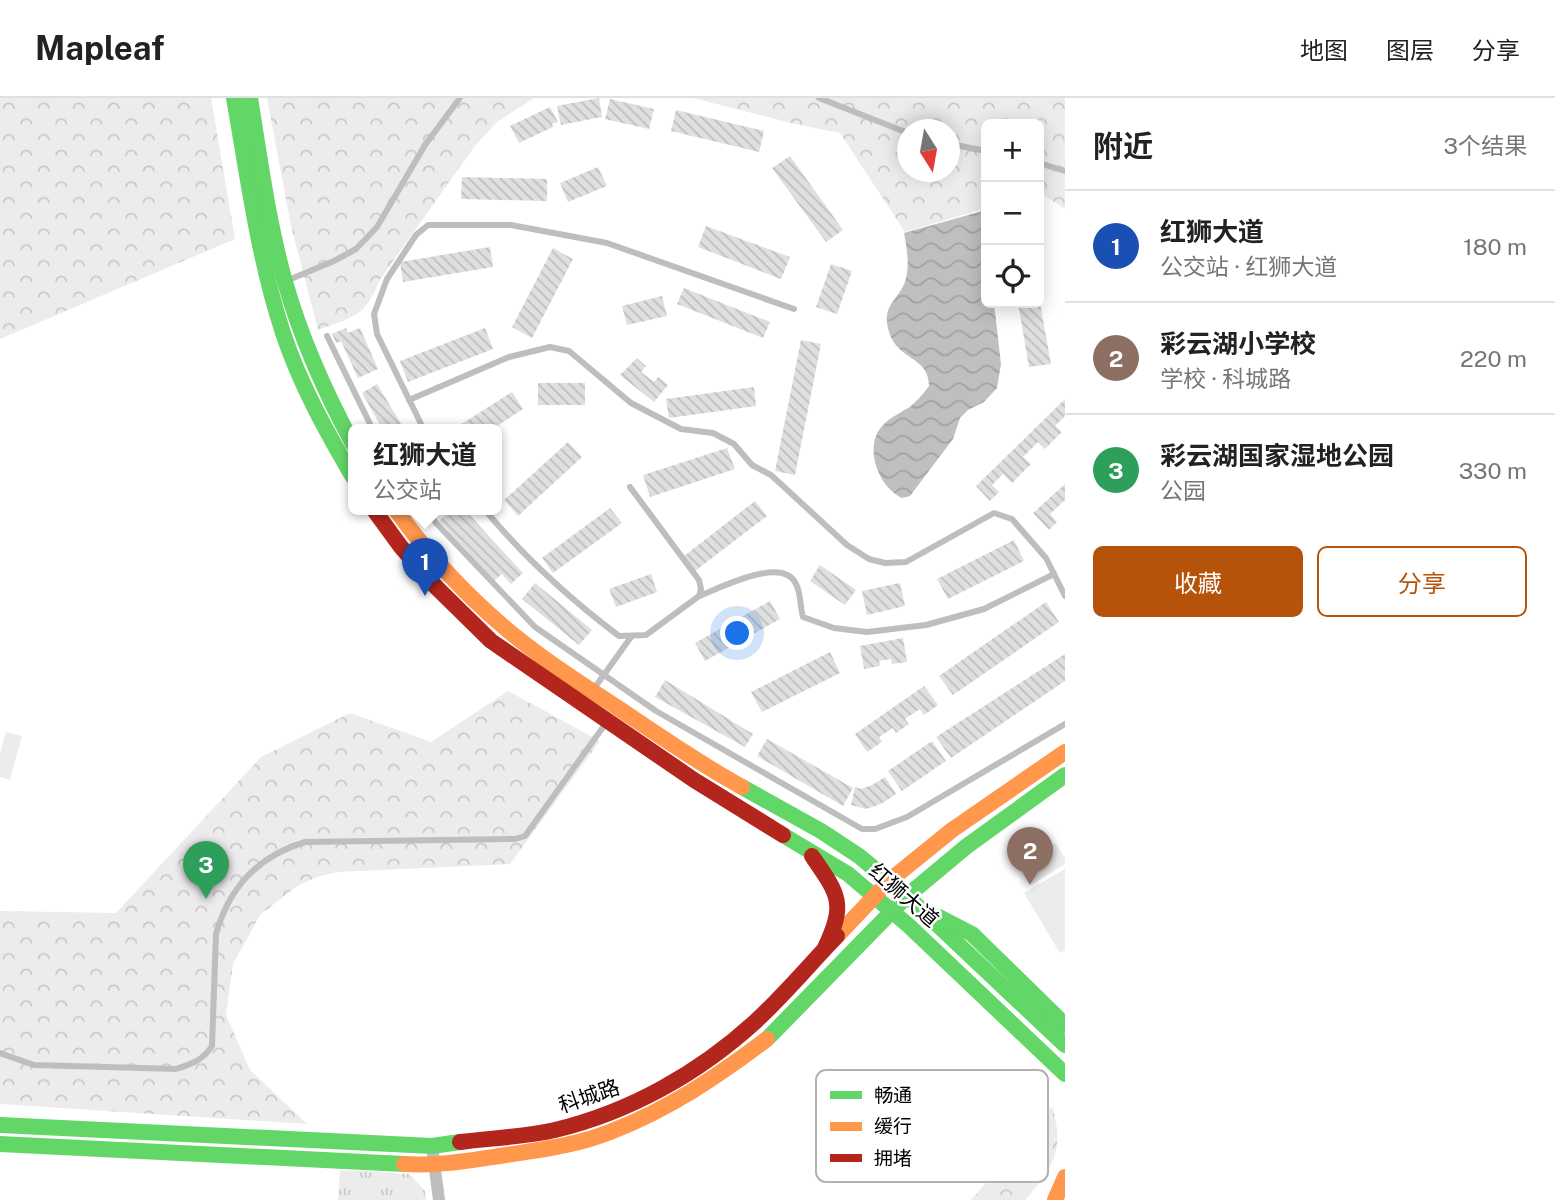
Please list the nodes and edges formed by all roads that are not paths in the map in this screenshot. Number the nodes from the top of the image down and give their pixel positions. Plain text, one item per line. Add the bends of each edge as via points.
1 (234, 98) edge
2 (250, 98) edge
3 (460, 98) edge
4 (819, 98) edge
5 (897, 129) edge
6 (960, 146) edge
7 (981, 150) edge
8 (1044, 165) edge
9 (1065, 171) edge
10 (285, 282) junction
11 (794, 309) dead end
12 (327, 336) dead end
13 (409, 400) junction
14 (370, 424) edge
15 (421, 424) edge
16 (348, 435) edge
17 (348, 467) edge
18 (630, 486) dead end
19 (378, 515) edge
20 (400, 515) edge
21 (430, 515) edge
22 (489, 515) edge
23 (1054, 574) junction
24 (699, 596) junction
25 (1065, 596) edge
26 (631, 637) junction
27 (604, 675) junction
28 (592, 691) junction
29 (607, 722) junction
30 (1065, 724) edge
31 (1065, 752) edge
32 (1065, 775) edge
33 (806, 847) junction
34 (890, 881) junction
35 (875, 895) junction
36 (906, 896) junction
37 (919, 908) junction
38 (892, 910) junction
39 (908, 925) junction
40 (825, 948) junction
41 (1065, 1025) edge
42 (1065, 1045) edge
43 (0, 1053) edge
44 (1048, 1070) edge
45 (1048, 1070) edge
46 (1065, 1074) edge
47 (1065, 1091) edge
48 (0, 1125) edge
49 (0, 1144) edge
50 (432, 1146) junction
51 (435, 1166) junction
52 (1065, 1177) edge
53 (1065, 1191) edge
54 (439, 1200) edge
55 (1056, 1200) edge

1 - 17 main road via 275,307 307,389
2 - 10 main road
3 - 10 lane via 363,242 334,261
4 - 5 lane
6 - 7 lane
8 - 9 lane
10 - 16 main road via 310,356
11 - 13 lane via 607,243 511,225 428,225 416,235 387,279 374,314 377,334
12 - 14 lane
13 - 15 lane
13 - 23 lane via 509,357 550,347 569,351 631,403 681,429 713,433 734,444 752,465 771,475 847,545 869,559 906,562 994,513 1012,519
18 - 24 lane via 699,580
19 - 29 main road, 红狮大道 via 468,621 514,659
20 - 28 main road, 红狮大道 via 482,608
21 - 27 lane via 535,627
22 - 26 lane via 516,548 588,613 619,636
23 - 24 lane via 984,608 926,625 867,632 834,628 803,617 796,583 784,572 770,571
23 - 25 lane
24 - 26 lane via 646,635
26 - 27 lane
27 - 28 lane
27 - 30 lane via 656,711 862,829 907,817
28 - 34 main road, 红狮大道 via 700,764 821,831
29 - 33 main road, 红狮大道
29 - 43 lane via 526,836 323,840 287,848 254,869 240,883 221,917 216,934 212,1046 194,1063 176,1069 34,1065
31 - 34 main road, 科城路 via 952,830
32 - 36 main road, 科城路
33 - 35 main road, 红狮大道
33 - 40 main road via 837,896 838,923
34 - 35 main road, 科城路
34 - 36 main road, 红狮大道
35 - 38 main road, 红狮大道
35 - 40 main road, 科城路
36 - 37 main road, 红狮大道
36 - 38 main road, 科城路
37 - 41 main road via 972,934
37 - 42 main road, 红狮大道
38 - 39 main road, 红狮大道
38 - 51 main road, 科城路 via 769,1038 659,1111 609,1133 557,1147
39 - 44 main road via 939,969
39 - 46 main road, 红狮大道
40 - 50 main road, 科城路 via 756,1021 705,1062 652,1095 554,1130
45 - 47 main road
48 - 50 main road, 科城路
49 - 51 main road, 科城路
50 - 51 street
51 - 54 street
52 - 55 main road
53 - 55 main road

